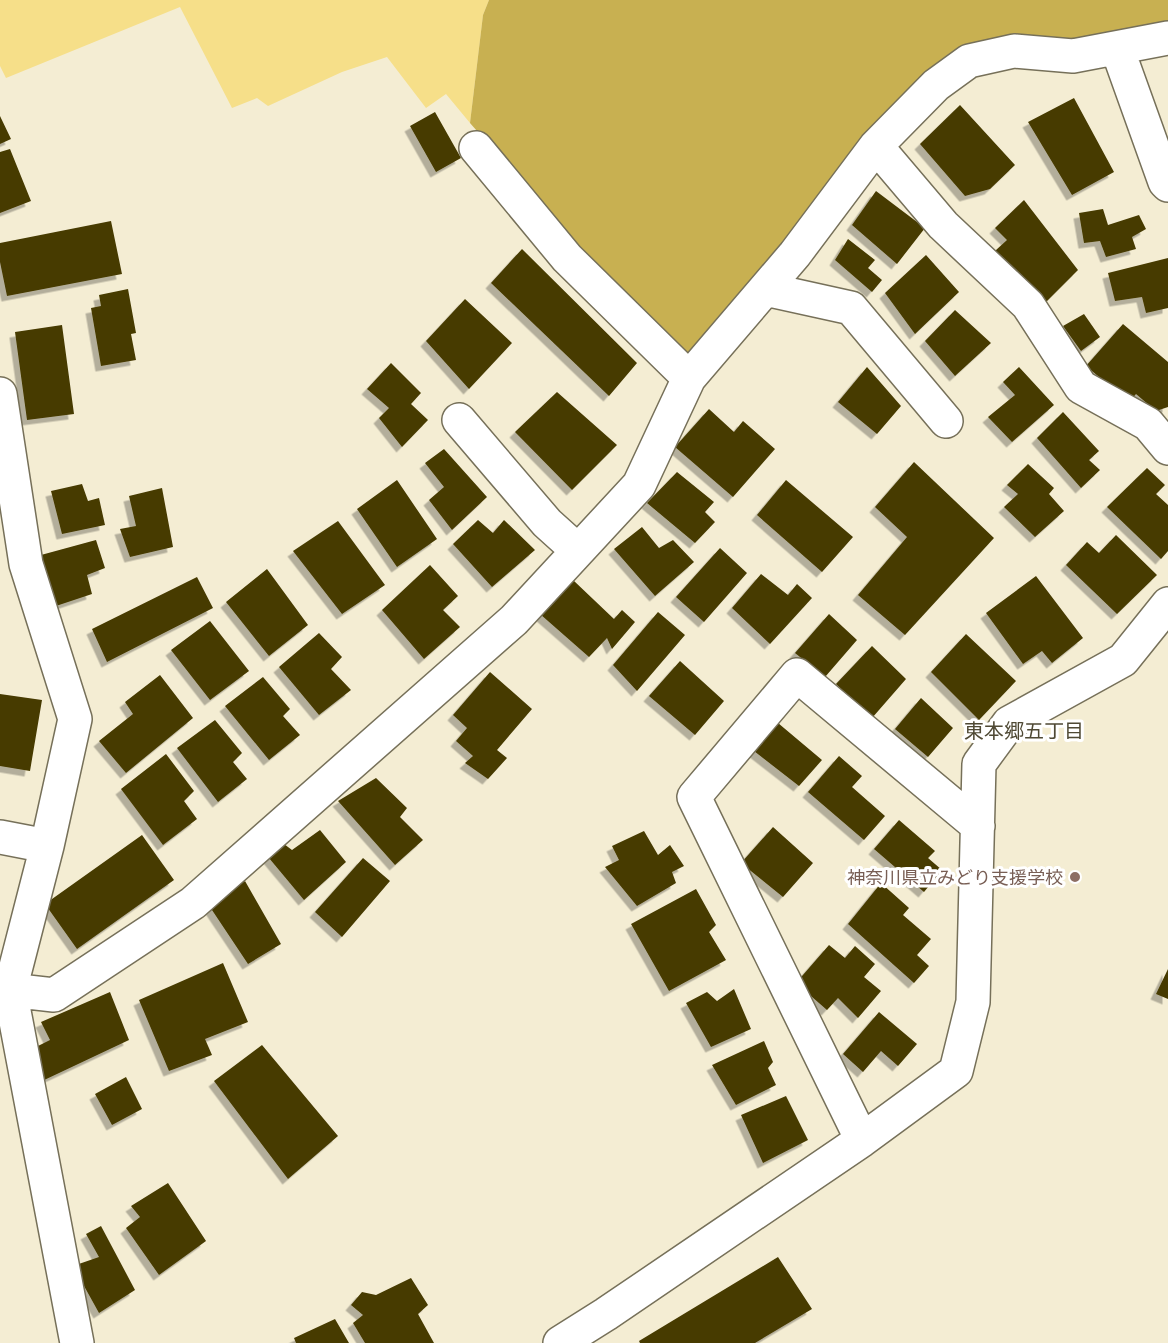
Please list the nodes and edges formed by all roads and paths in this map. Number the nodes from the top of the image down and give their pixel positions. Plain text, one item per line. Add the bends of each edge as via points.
1 (1168, 38) edge
2 (1117, 48) junction
3 (876, 146) junction
4 (476, 148) dead end
5 (1168, 185) edge
6 (765, 289) junction
7 (689, 378) junction
8 (0, 394) edge
9 (459, 420) dead end
10 (946, 421) dead end
11 (1168, 448) edge
12 (578, 551) junction
13 (1168, 604) edge
14 (978, 826) junction
15 (0, 837) edge
16 (47, 846) junction
17 (10, 990) junction
18 (862, 1140) junction
19 (77, 1343) edge
20 (560, 1343) edge

1 - 2 street
2 - 3 street via 1073,56 1014,51 969,61 936,85
2 - 5 street
3 - 6 street
3 - 11 street via 943,225 1028,305 1081,387 1148,424
4 - 7 street via 567,258
6 - 7 street
6 - 10 street via 851,308
7 - 12 street via 639,485
8 - 16 street via 26,564 75,719
9 - 12 street via 547,523
12 - 17 street via 514,620 193,903 54,995
13 - 14 street via 1123,660 1009,723 979,764
14 - 18 street via 973,1002 956,1071
14 - 18 street via 797,675 694,797
15 - 16 street
16 - 17 street
17 - 19 street
18 - 20 street

